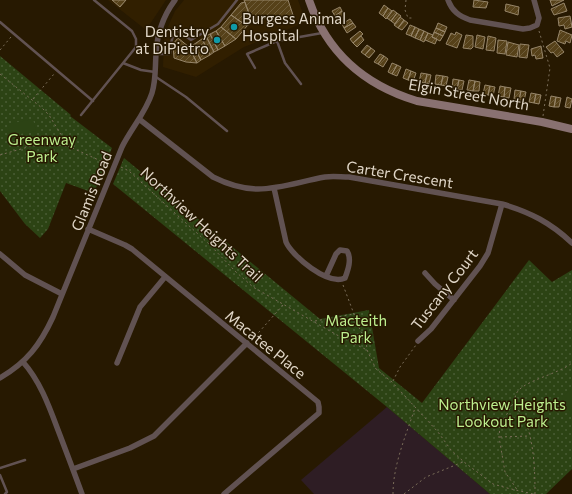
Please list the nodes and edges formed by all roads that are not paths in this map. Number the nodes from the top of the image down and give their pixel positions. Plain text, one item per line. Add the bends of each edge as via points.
1 (94, 0) edge
2 (175, 0) edge
3 (237, 0) edge
4 (309, 0) edge
5 (448, 0) edge
6 (534, 0) edge
7 (0, 22) edge
8 (324, 33) junction
9 (277, 41) junction
10 (156, 54) junction
11 (124, 63) junction
12 (255, 68) dead end
13 (156, 75) junction
14 (301, 84) dead end
15 (93, 101) junction
16 (81, 116) dead end
17 (139, 119) junction
18 (572, 129) edge
19 (227, 131) dead end
20 (274, 188) junction
21 (502, 204) junction
22 (88, 230) junction
23 (572, 243) edge
24 (0, 254) edge
25 (425, 273) dead end
26 (326, 276) junction
27 (165, 277) junction
28 (62, 294) junction
29 (454, 300) junction
30 (418, 341) road end
31 (247, 343) junction
32 (23, 362) junction
33 (118, 363) dead end
34 (0, 378) edge
35 (25, 460) dead end
36 (0, 468) edge
37 (73, 468) junction
38 (0, 475) edge
39 (5, 494) edge
40 (82, 494) edge
41 (224, 494) edge

1 - 11 lane via 132,30 136,47
2 - 10 street, Glamis Road via 162,20 156,42
3 - 10 lane via 218,24 191,40 175,29 170,54
4 - 8 street, Elgin Street North
5 - 6 street via 452,10 462,17 522,29 537,25 539,18
7 - 15 lane
8 - 9 lane
8 - 18 street, Elgin Street North via 345,60 363,76 400,96
9 - 12 lane via 246,54
9 - 14 lane via 285,63
10 - 13 street, Glamis Road
11 - 13 lane
11 - 15 lane
13 - 17 street, Glamis Road via 151,96
13 - 19 lane
15 - 16 lane
17 - 20 street, Carter Crescent via 213,177 226,184 258,189
17 - 22 street, Glamis Road via 122,147
20 - 21 street, Carter Crescent via 325,177 349,177
20 - 26 street via 288,248
21 - 23 street, Carter Crescent via 537,217
21 - 29 street, Tuscany Court via 488,252
22 - 27 street, Macatee Place via 128,247
22 - 28 street, Glamis Road
24 - 28 street via 25,275
25 - 29 street
26 - 26 street via 336,254 340,250 347,251 350,258 345,278 337,280
27 - 31 street, Macatee Place
27 - 33 street via 140,307
28 - 32 street, Glamis Road via 44,335
29 - 30 street, Tuscany Court
31 - 37 street via 154,436 130,448
31 - 41 street, Macatee Place via 318,402 319,407 318,413
32 - 34 street, Glamis Road
32 - 37 street via 40,386
35 - 36 lane
37 - 40 street
38 - 39 lane via 7,492

